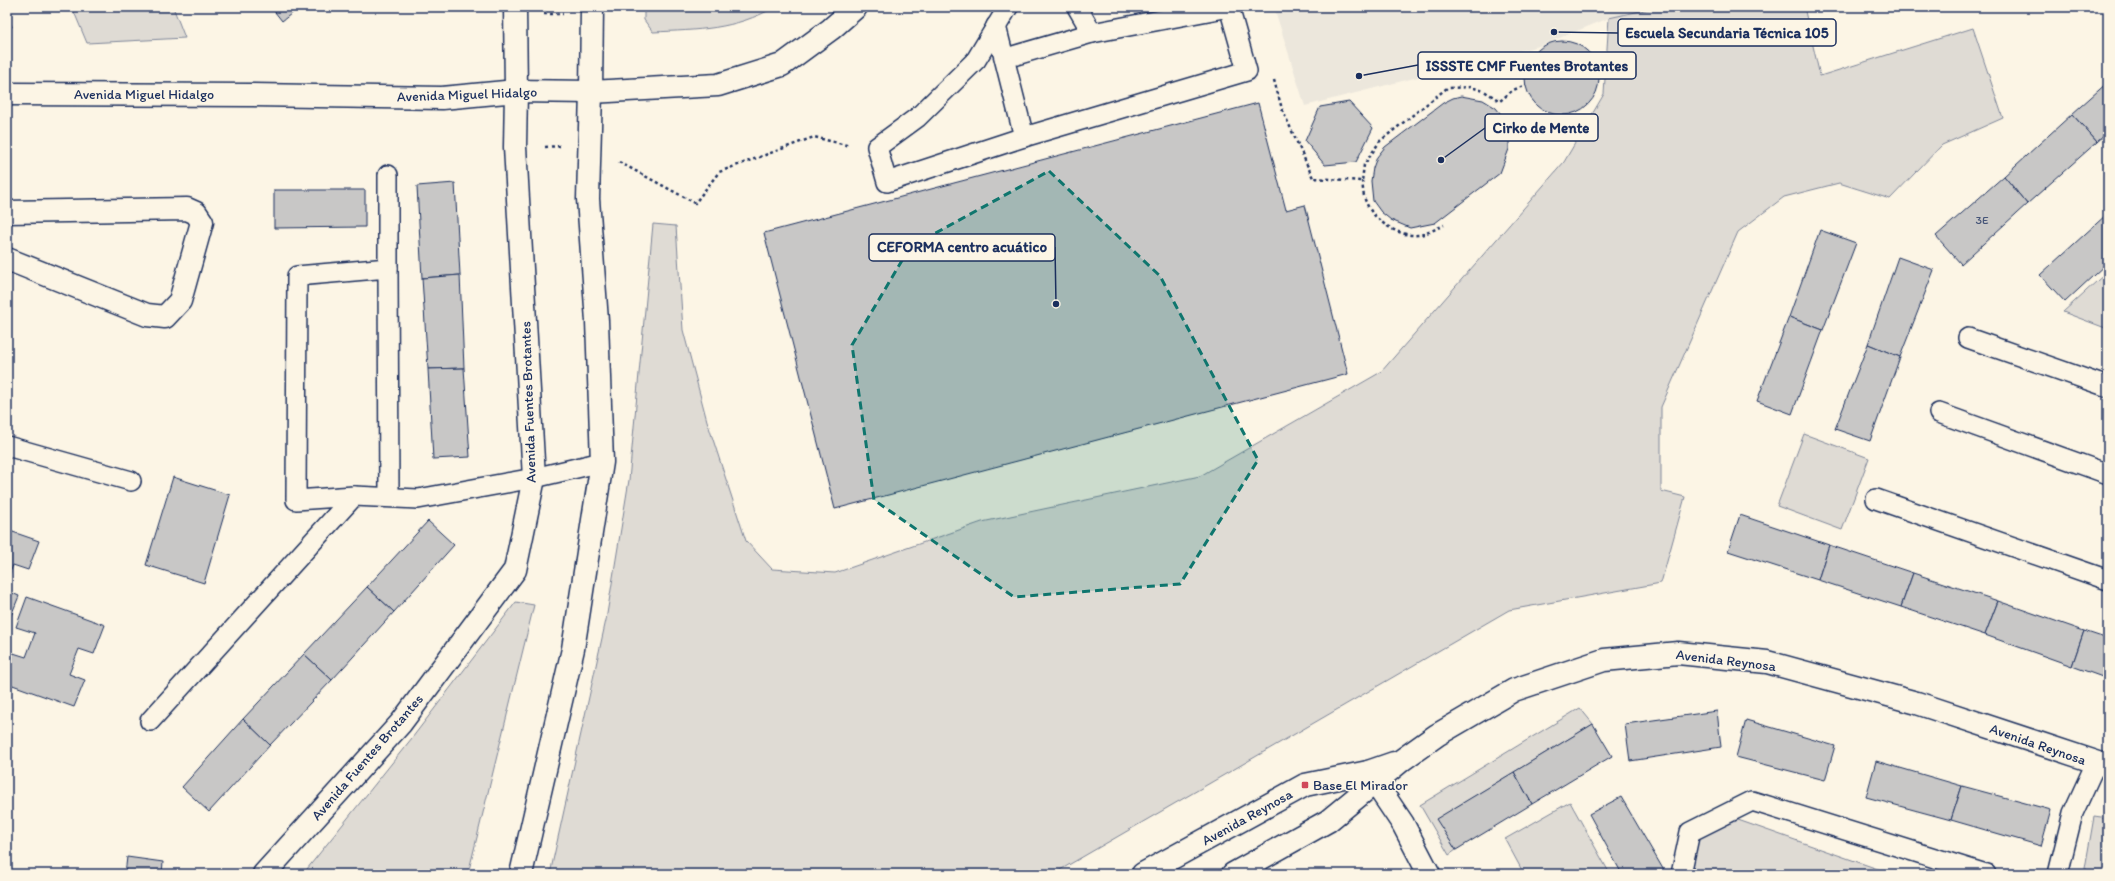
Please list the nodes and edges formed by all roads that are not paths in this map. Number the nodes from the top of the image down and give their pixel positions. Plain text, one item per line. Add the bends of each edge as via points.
1 (856, 7) edge
2 (1008, 7) edge
3 (1077, 7) edge
4 (515, 10) edge
5 (592, 11) edge
6 (996, 26) junction
7 (1092, 33) junction
8 (1006, 58) junction
9 (516, 91) junction
10 (591, 92) junction
11 (7, 94) edge
12 (1024, 137) junction
13 (388, 175) dead end
14 (7, 212) edge
15 (7, 258) edge
16 (388, 268) junction
17 (1968, 338) dead end
18 (2108, 387) edge
19 (1939, 414) dead end
20 (7, 446) edge
21 (602, 462) junction
22 (2108, 474) edge
23 (534, 478) junction
24 (131, 481) dead end
25 (354, 496) junction
26 (389, 497) junction
27 (1876, 499) dead end
28 (2108, 580) edge
29 (150, 721) dead end
30 (2102, 765) edge
31 (1372, 777) junction
32 (264, 874) edge
33 (521, 874) edge
34 (1143, 874) edge
35 (1233, 874) edge
36 (1429, 874) edge
37 (1681, 874) edge
38 (1986, 874) edge
39 (2058, 874) edge

1 - 10 street, Avenida Miguel Hidalgo via 782,65 718,85
2 - 6 lane
3 - 7 lane
4 - 9 street, Avenida Fuentes Brotantes
5 - 10 street
6 - 8 lane
6 - 12 lane via 976,60 918,117 877,147 887,182
7 - 8 lane
7 - 12 lane via 1229,7 1247,71
8 - 12 lane
9 - 10 street, Avenida Miguel Hidalgo
9 - 11 street, Avenida Miguel Hidalgo via 442,98
9 - 23 street, Avenida Fuentes Brotantes via 515,147
10 - 21 street via 588,199 597,321
13 - 16 lane
14 - 15 street via 187,209 196,213 202,222 180,301 166,317 147,316
16 - 25 lane via 297,276 296,500
16 - 26 lane
17 - 18 lane
19 - 22 lane
20 - 24 lane
21 - 23 lane
21 - 33 street via 573,649
23 - 26 lane via 418,499
23 - 32 street, Avenida Fuentes Brotantes via 515,570 401,723
25 - 26 lane
25 - 29 lane
27 - 28 lane
30 - 31 street, Avenida Reynosa via 1918,703 1775,664 1678,652 1604,660 1514,690
30 - 39 lane via 2073,813
31 - 34 street, Avenida Reynosa via 1305,784
31 - 35 street, Avenida Reynosa via 1328,821
31 - 36 street via 1403,824
37 - 38 lane via 1690,832 1752,801

